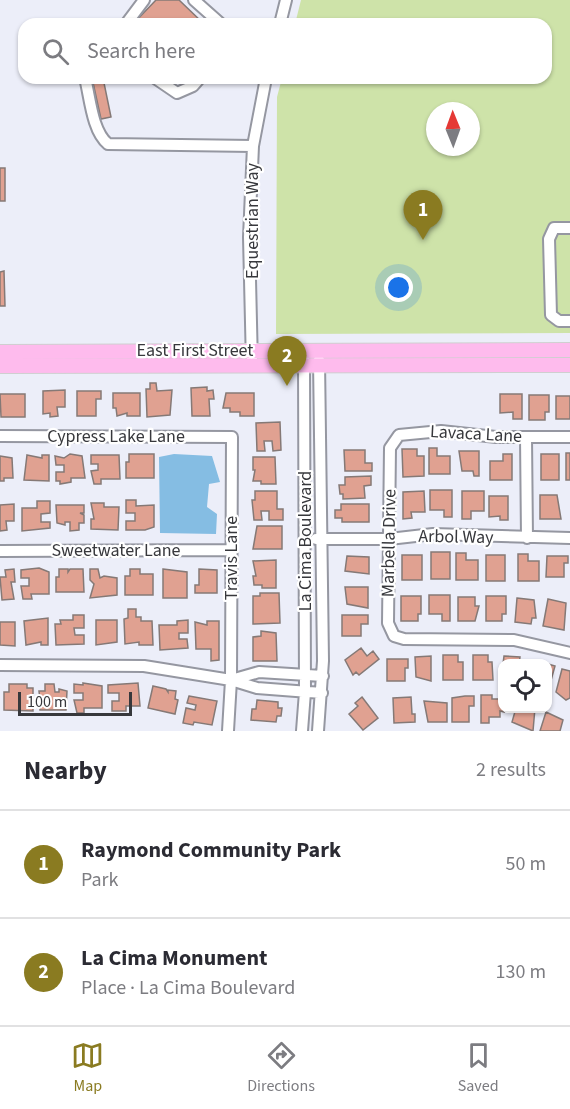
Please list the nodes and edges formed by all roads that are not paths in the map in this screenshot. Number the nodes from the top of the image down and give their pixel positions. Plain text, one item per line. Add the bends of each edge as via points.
1 (144, 0) edge
2 (194, 0) edge
3 (286, 0) edge
4 (130, 18) edge
5 (214, 18) edge
6 (281, 18) edge
7 (87, 84) edge
8 (164, 84) edge
9 (195, 84) edge
10 (266, 84) edge
11 (253, 146) junction
12 (570, 228) edge
13 (570, 321) edge
14 (252, 350) junction
15 (570, 350) edge
16 (311, 351) junction
17 (0, 352) edge
18 (252, 365) junction
19 (570, 365) edge
20 (0, 366) edge
21 (304, 366) junction
22 (319, 366) junction
23 (0, 436) edge
24 (232, 437) joint
25 (526, 437) junction
26 (570, 437) edge
27 (390, 448) joint
28 (570, 537) edge
29 (527, 538) junction
30 (306, 539) junction
31 (321, 539) junction
32 (387, 539) junction
33 (0, 550) edge
34 (231, 550) junction
35 (570, 653) edge
36 (0, 665) edge
37 (305, 675) junction
38 (322, 676) junction
39 (231, 680) junction
40 (305, 692) junction
41 (322, 693) junction
42 (228, 731) edge
43 (302, 731) edge
44 (318, 731) edge

1 - 4 street
2 - 5 street
3 - 6 street
7 - 11 street via 102,139 108,144
8 - 9 street via 177,93
10 - 11 street, Equestrian Way
11 - 14 street, Equestrian Way via 249,237
12 - 13 street via 554,228 549,239 551,315 559,321
14 - 16 main road, East First Street
14 - 17 main road, East First Street
14 - 18 street, Equestrian Way
15 - 16 main road, East First Street
16 - 21 street, La Cima Boulevard
16 - 22 street, La Cima Boulevard
18 - 20 main road, East First Street
18 - 21 main road, East First Street
19 - 22 main road, East First Street
21 - 22 main road, East First Street
21 - 30 street, La Cima Boulevard
22 - 31 street, La Cima Boulevard
23 - 24 street, Cypress Lake Lane
24 - 34 street, Travis Lane
25 - 26 street, Lavaca Lane
25 - 27 street, Lavaca Lane via 416,432 399,435
25 - 29 street
27 - 32 street, Marbella Drive
28 - 29 street, Arbol Way
29 - 32 street, Arbol Way via 433,534
30 - 31 street, Arbol Way
30 - 37 street, La Cima Boulevard
31 - 32 street, Arbol Way
31 - 38 street, La Cima Boulevard
32 - 35 street, Marbella Drive via 388,626 394,636 514,640
33 - 34 street, Sweetwater Lane
34 - 39 street, Travis Lane
36 - 39 street via 144,666
37 - 38 street
37 - 39 street via 259,672
37 - 40 street, La Cima Boulevard
38 - 41 street, La Cima Boulevard
39 - 40 street via 257,688
39 - 42 street, Travis Lane
40 - 41 street
40 - 43 street, La Cima Boulevard
41 - 44 street, La Cima Boulevard

